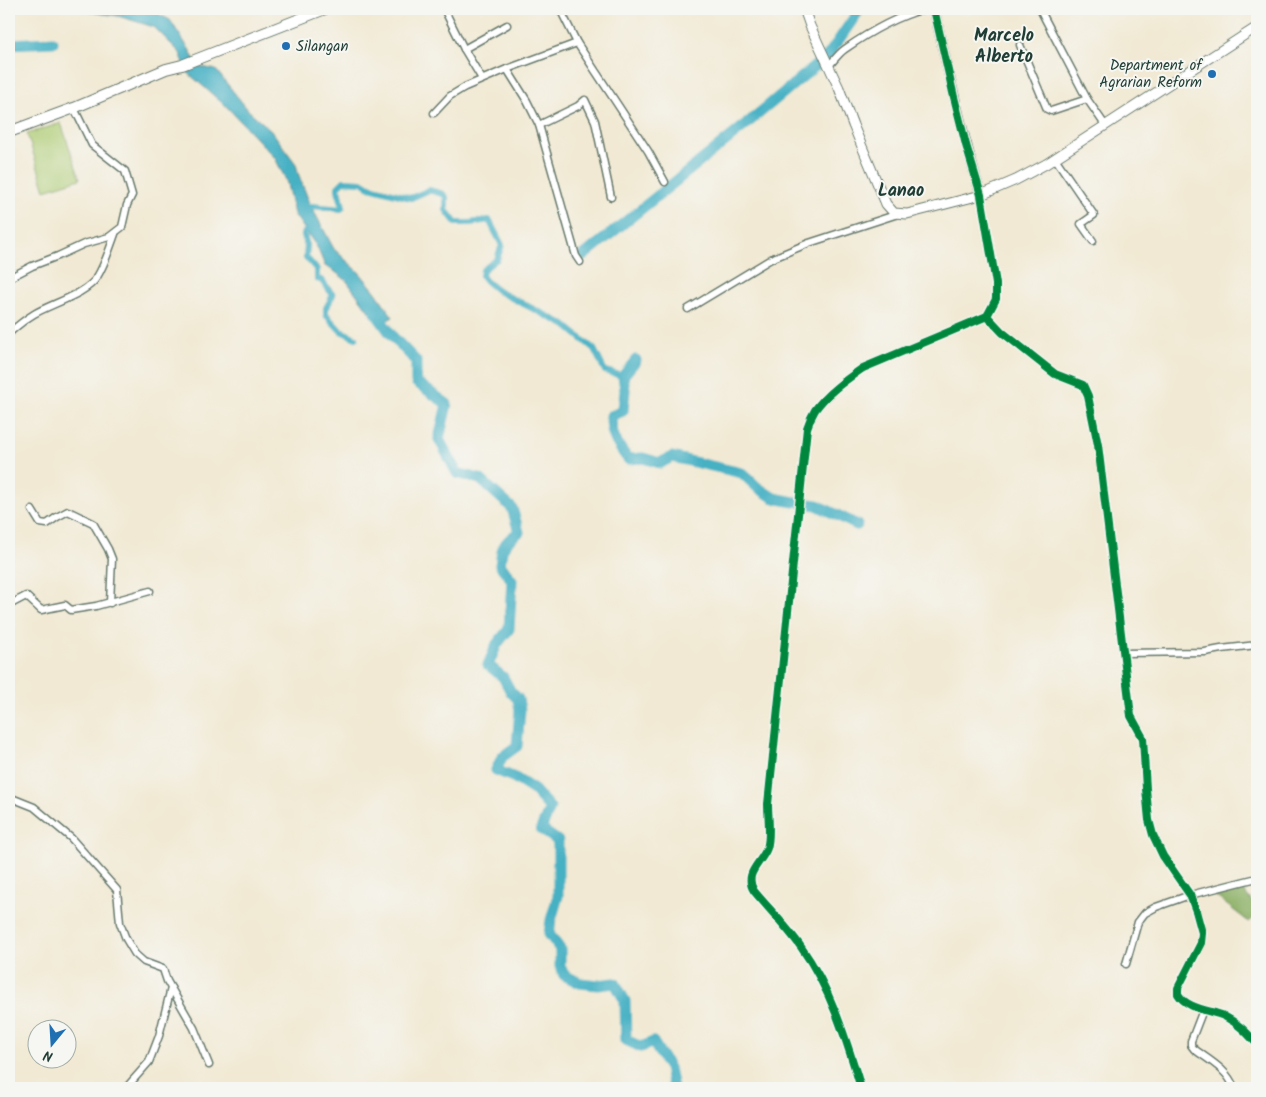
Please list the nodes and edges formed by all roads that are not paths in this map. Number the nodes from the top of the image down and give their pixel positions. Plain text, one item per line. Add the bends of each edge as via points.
1 (325, 9) edge
2 (444, 9) edge
3 (560, 9) edge
4 (804, 9) edge
5 (925, 9) edge
6 (934, 9) edge
7 (1040, 9) edge
8 (507, 25) dead end
9 (1257, 27) edge
10 (577, 43) junction
11 (1020, 45) dead end
12 (464, 49) junction
13 (826, 60) junction
14 (507, 69) junction
15 (482, 79) junction
16 (1087, 98) junction
17 (74, 108) junction
18 (434, 113) dead end
19 (539, 125) junction
20 (1105, 126) junction
21 (9, 132) edge
22 (1055, 158) junction
23 (665, 182) dead end
24 (981, 195) junction
25 (611, 197) dead end
26 (894, 212) junction
27 (116, 232) junction
28 (1093, 241) dead end
29 (580, 262) dead end
30 (9, 278) edge
31 (688, 309) dead end
32 (987, 316) junction
33 (9, 333) edge
34 (32, 510) dead end
35 (150, 591) dead end
36 (110, 603) junction
37 (9, 604) edge
38 (1257, 645) edge
39 (1123, 653) junction
40 (9, 797) edge
41 (1257, 878) edge
42 (1190, 895) junction
43 (1126, 964) dead end
44 (172, 988) junction
45 (1203, 1010) junction
46 (1257, 1044) edge
47 (209, 1065) dead end
48 (126, 1088) edge
49 (861, 1088) edge
50 (1234, 1088) edge

1 - 17 main road via 166,69
2 - 12 street
3 - 10 street
4 - 13 street
5 - 13 street via 900,17
6 - 24 street
7 - 16 street
8 - 12 street
9 - 20 street
10 - 14 street
10 - 23 street
11 - 16 street via 1047,110
12 - 15 street
13 - 26 street via 886,204
14 - 15 street
14 - 19 street
15 - 18 street via 457,91
16 - 20 street
17 - 21 main road
17 - 27 street via 92,145 125,171 132,195 122,227
19 - 25 street via 585,100 595,120
19 - 29 street
20 - 22 street
22 - 24 street
22 - 28 street via 1094,215 1081,224
24 - 26 street via 919,212
24 - 32 street via 996,284 996,300
26 - 31 street via 771,259
27 - 30 street
27 - 33 street via 96,279 88,287 35,313
32 - 39 street via 1054,374 1083,385 1088,396 1098,445
32 - 49 street via 863,368 822,402 807,428 768,804 767,848 750,877 750,886 800,945 815,968 836,1013
34 - 36 street via 40,523 47,524 68,511 93,523 112,559
35 - 36 street
36 - 37 street via 71,610 66,605 41,610 26,596
38 - 39 street via 1205,652
39 - 42 street via 1131,716 1143,738 1153,835 1163,856
40 - 44 street via 34,807 71,838 117,890 120,923 126,939 144,962 163,969
41 - 42 street
42 - 43 street via 1156,907 1141,917
42 - 45 street via 1202,933 1201,943 1178,994
44 - 47 street via 194,1028
44 - 48 street via 149,1062
45 - 46 street via 1236,1023
45 - 50 street via 1190,1041 1191,1046 1218,1066

